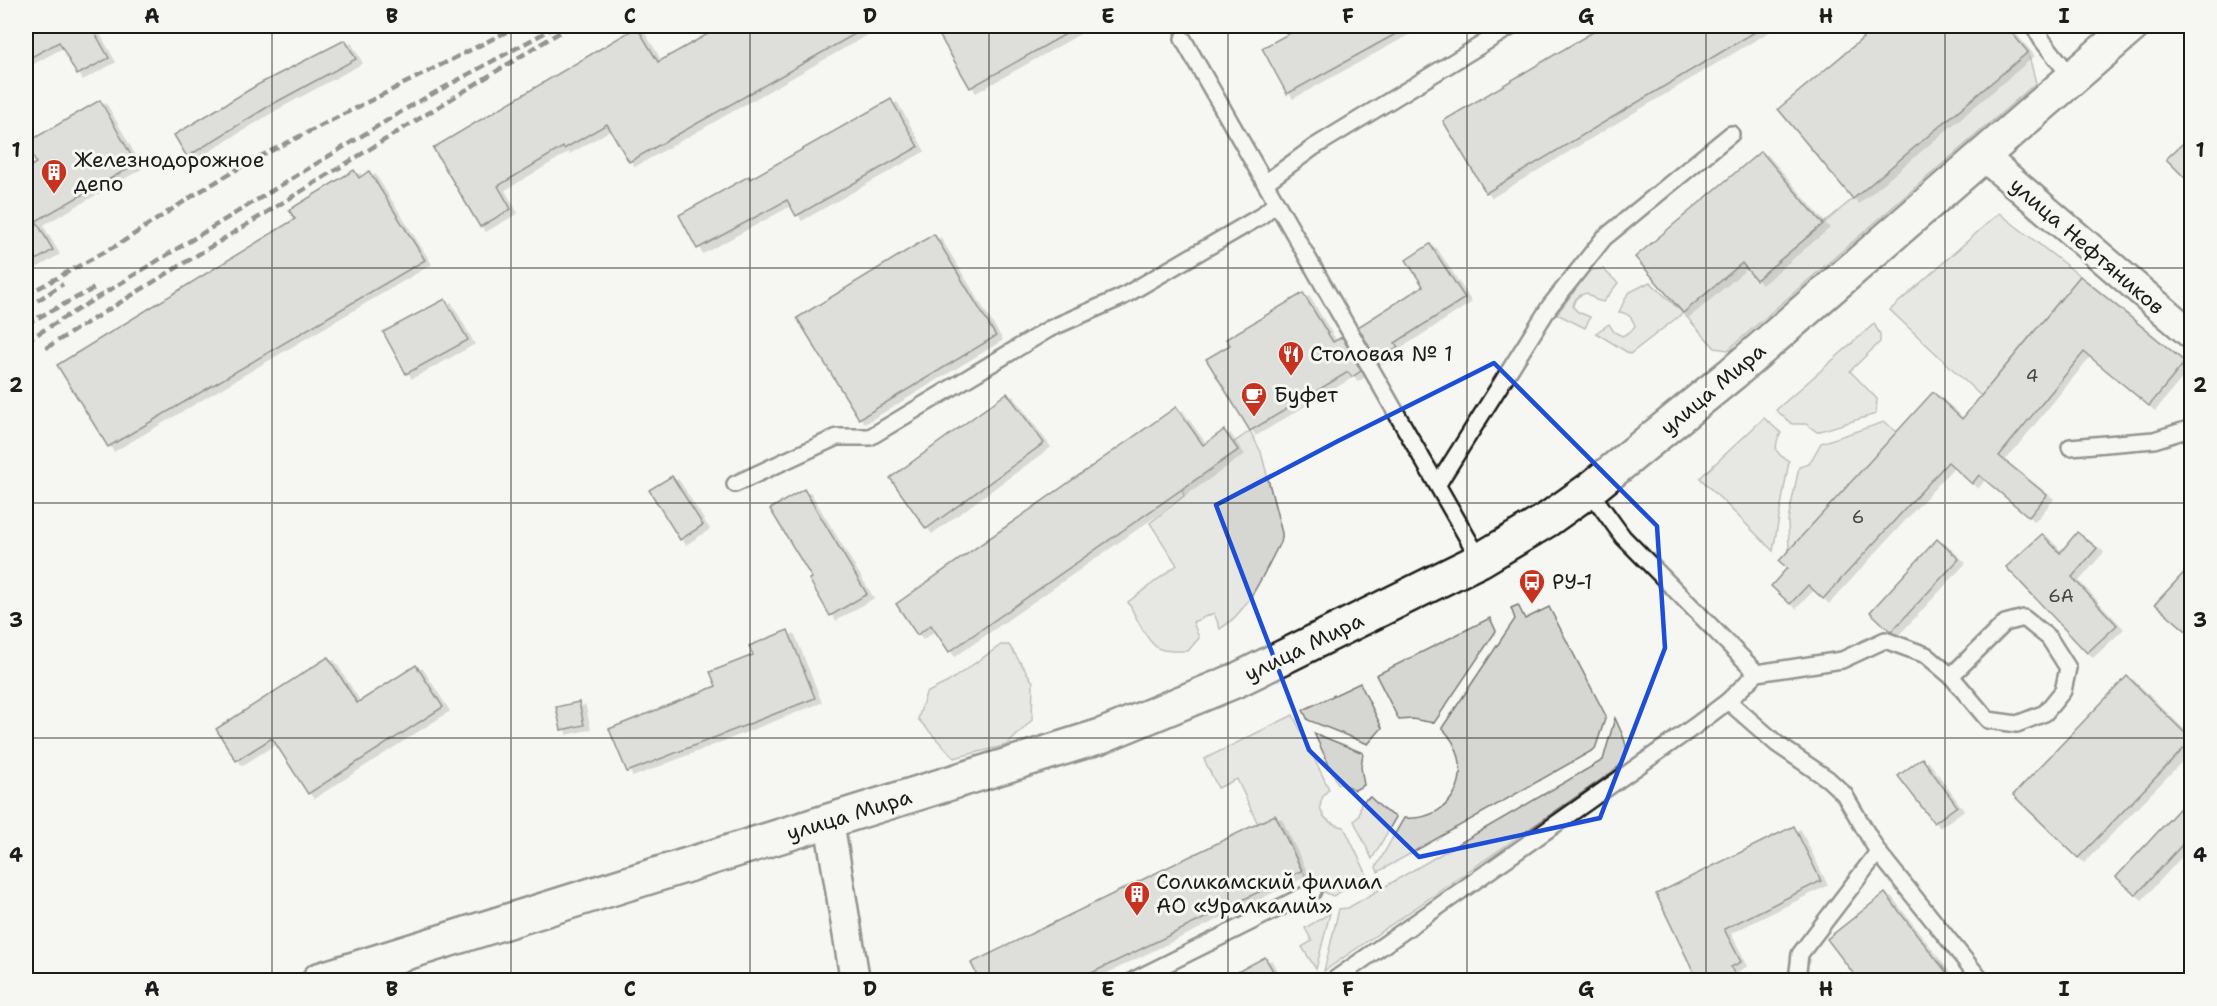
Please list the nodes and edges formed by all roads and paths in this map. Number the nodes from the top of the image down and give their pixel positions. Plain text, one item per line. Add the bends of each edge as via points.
1 (1512, 26) edge
2 (2034, 26) edge
3 (2132, 26) edge
4 (1183, 39) dead end
5 (2072, 78) junction
6 (1731, 134) dead end
7 (1983, 156) junction
8 (1265, 183) junction
9 (1276, 202) junction
10 (2192, 335) edge
11 (2192, 428) edge
12 (2070, 447) dead end
13 (735, 484) dead end
14 (1438, 484) junction
15 (1590, 490) junction
16 (1480, 560) junction
17 (1757, 673) junction
18 (1951, 676) junction
19 (1728, 701) junction
20 (829, 821) junction
21 (1878, 852) junction
22 (1313, 891) dead end
23 (319, 981) edge
24 (855, 981) edge
25 (1134, 981) edge
26 (1334, 981) edge
27 (1797, 981) edge
28 (1981, 981) edge

1 - 8 lane via 1314,147
2 - 5 lane
3 - 5 highway, улица Мира
4 - 8 lane
5 - 7 highway, улица Мира
6 - 14 lane via 1604,238 1587,257 1550,306
7 - 10 street, улица Нефтяников
7 - 15 highway, улица Мира via 1733,374
8 - 9 lane
9 - 13 lane via 1261,216 1122,297 1048,329 870,437 837,437
9 - 14 lane
11 - 12 lane via 2154,440
14 - 16 lane
15 - 16 highway, улица Мира
15 - 17 lane via 1623,537
16 - 20 highway, улица Мира via 1237,680 1101,736
17 - 18 lane via 1842,660 1885,640 1926,655
17 - 19 lane
18 - 18 lane via 1988,720 2017,724 2045,713 2063,691 2068,668 2049,638 2024,618 2005,623
19 - 21 lane via 1844,794
19 - 26 lane
20 - 23 highway, улица Мира
20 - 24 street
21 - 27 lane via 1800,954
21 - 28 lane
22 - 25 lane

